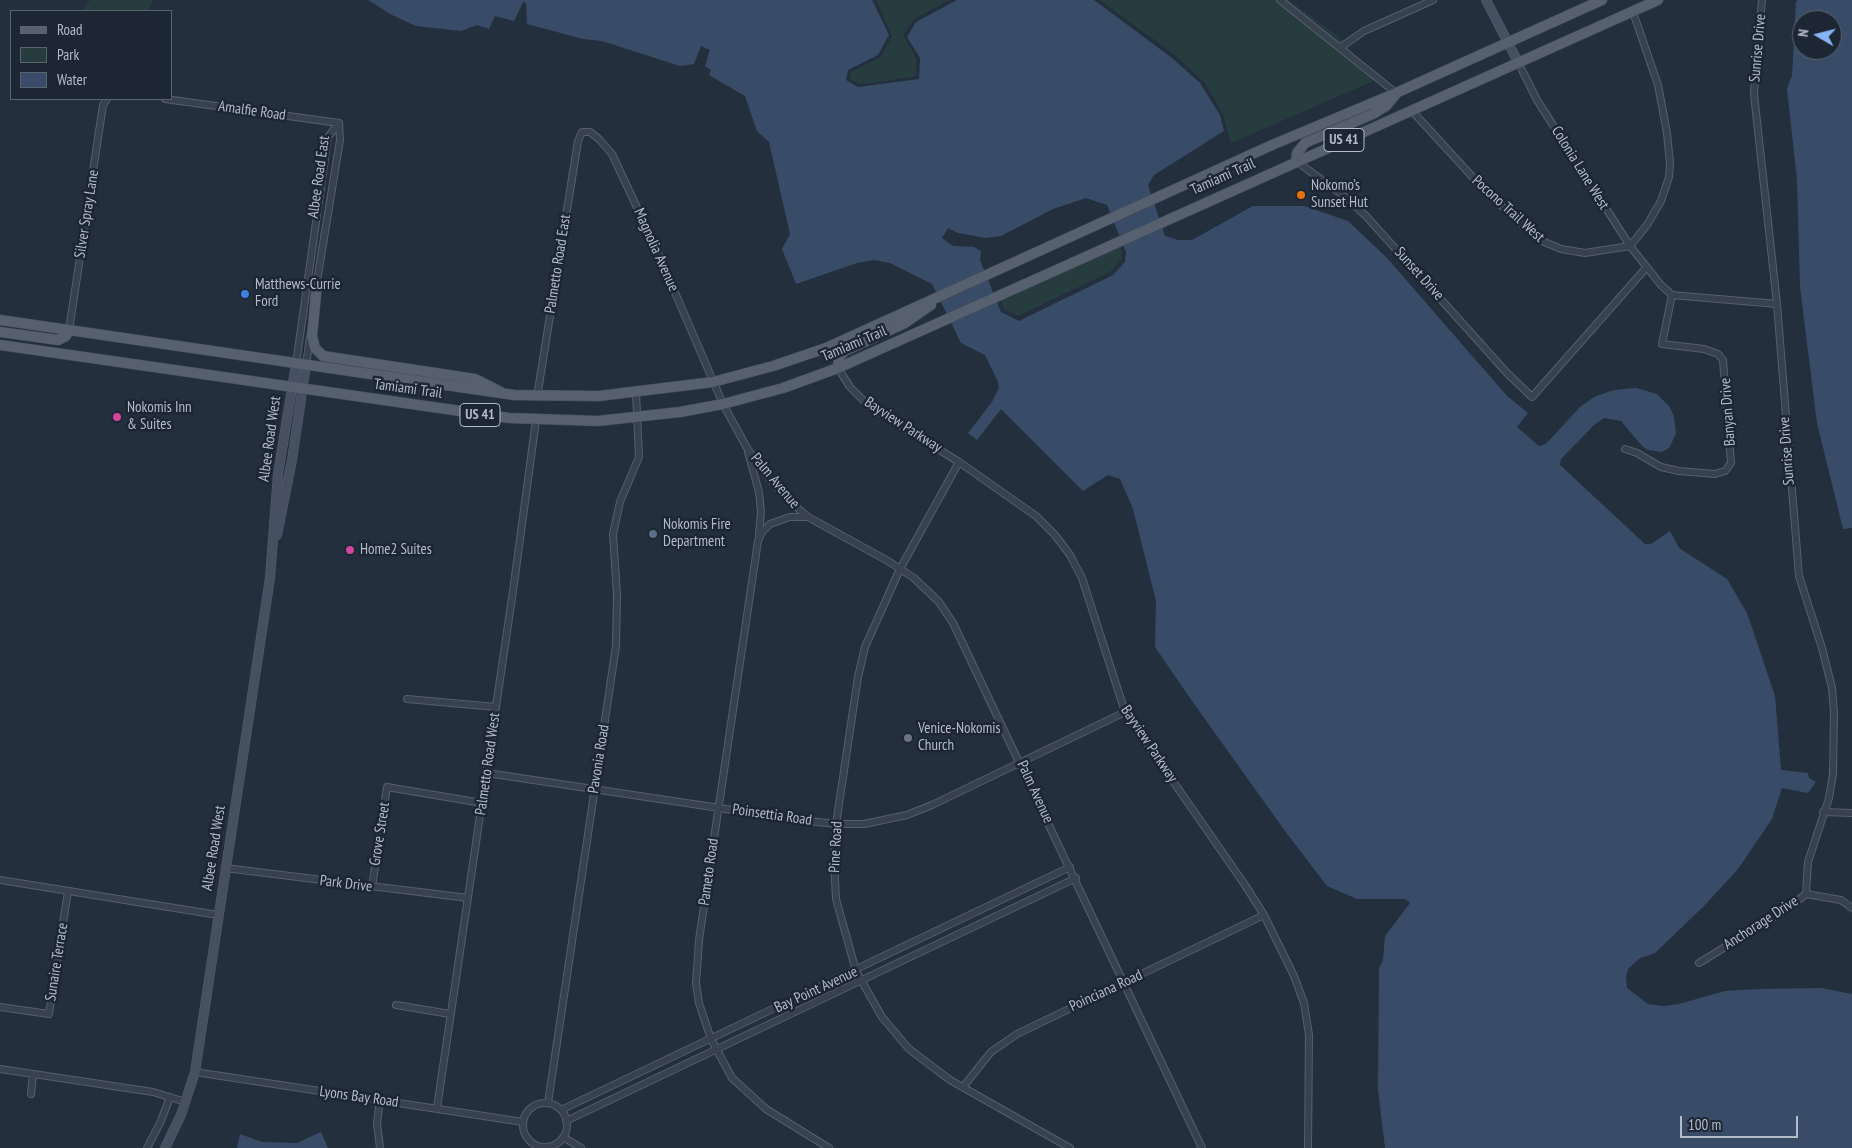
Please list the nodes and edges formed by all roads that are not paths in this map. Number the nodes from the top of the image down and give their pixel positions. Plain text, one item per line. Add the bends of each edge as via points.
1 (1280, 0) edge
2 (1433, 0) edge
3 (1486, 0) edge
4 (1602, 0) edge
5 (1658, 0) edge
6 (1762, 0) edge
7 (1633, 12) junction
8 (1508, 42) junction
9 (1340, 47) junction
10 (1519, 64) junction
11 (1396, 93) junction
12 (106, 100) edge
13 (172, 100) edge
14 (1412, 111) junction
15 (339, 124) junction
16 (582, 132) joint
17 (1296, 161) junction
18 (1630, 246) junction
19 (1646, 268) junction
20 (317, 284) junction
21 (1672, 294) junction
22 (937, 298) junction
23 (1776, 304) junction
24 (0, 320) edge
25 (69, 330) junction
26 (0, 332) edge
27 (0, 345) edge
28 (301, 364) junction
29 (838, 368) junction
30 (713, 382) junction
31 (291, 388) junction
32 (303, 389) junction
33 (636, 393) junction
34 (506, 394) junction
35 (537, 397) junction
36 (723, 404) junction
37 (639, 418) junction
38 (536, 420) junction
39 (747, 448) junction
40 (1625, 450) dead end
41 (959, 462) junction
42 (808, 517) junction
43 (758, 541) junction
44 (273, 548) junction
45 (900, 568) junction
46 (407, 699) dead end
47 (496, 707) junction
48 (1125, 712) junction
49 (1021, 763) junction
50 (487, 773) junction
51 (594, 789) junction
52 (482, 803) junction
53 (719, 807) junction
54 (1823, 812) junction
55 (1852, 813) edge
56 (836, 824) junction
57 (1070, 867) junction
58 (225, 868) junction
59 (1076, 878) junction
60 (0, 880) edge
61 (372, 887) junction
62 (68, 891) junction
63 (1806, 894) junction
64 (468, 898) junction
65 (1852, 908) edge
66 (218, 915) junction
67 (1264, 915) junction
68 (1699, 963) dead end
69 (856, 971) junction
70 (861, 981) junction
71 (1125, 982) junction
72 (396, 1005) dead end
73 (0, 1007) edge
74 (450, 1014) junction
75 (711, 1039) junction
76 (716, 1050) junction
77 (0, 1069) edge
78 (195, 1072) junction
79 (33, 1074) junction
80 (963, 1087) junction
81 (31, 1094) dead end
82 (170, 1097) junction
83 (380, 1100) junction
84 (186, 1102) junction
85 (548, 1103) junction
86 (437, 1108) junction
87 (561, 1110) junction
88 (523, 1122) junction
89 (566, 1122) junction
90 (563, 1137) junction
91 (147, 1148) edge
92 (165, 1148) edge
93 (380, 1148) edge
94 (580, 1148) edge
95 (829, 1148) edge
96 (1070, 1148) edge
97 (1202, 1148) edge
98 (1308, 1148) edge

1 - 9 street
2 - 9 street via 1364,31
3 - 8 street
4 - 8 main road, Tamiami Trail / US 41
5 - 7 main road, Tamiami Trail / US 41
6 - 23 street, Sunrise Drive via 1754,94
7 - 10 main road, Tamiami Trail / US 41
7 - 18 street via 1658,85 1670,164 1658,207
8 - 10 street
8 - 11 main road, Tamiami Trail / US 41
9 - 11 street
10 - 14 main road, Tamiami Trail / US 41
10 - 18 street, Colonia Lane West via 1537,100
11 - 17 main road via 1386,106 1373,114 1305,143 1297,153
11 - 22 main road, Tamiami Trail / US 41
12 - 25 street, Silver Spray Lane
13 - 15 street, Amalfie Road
14 - 17 main road, Tamiami Trail / US 41
14 - 18 street, Pocono Trail West via 1491,197 1542,242 1585,253
15 - 20 street, Albee Road East via 340,140
15 - 28 street, Albee Road East via 328,137
16 - 30 street, Magnolia Avenue via 593,134 612,154
16 - 35 street, Palmetto Road East
17 - 19 street, Sunset Drive via 1366,216 1532,397
17 - 29 main road, Tamiami Trail / US 41
18 - 19 street, Colonia Lane West
19 - 21 street, Colonia Lane West
20 - 28 street, Albee Road East
20 - 34 main road via 312,336 315,348 324,356 475,379
21 - 23 street
21 - 40 street, Banyan Drive via 1662,344 1704,349 1718,354 1722,360 1731,463 1725,471 1715,474 1679,471 1661,467
22 - 29 main road via 913,319 845,351 839,357
22 - 30 main road, Tamiami Trail / US 41 via 801,357
23 - 54 street, Sunrise Drive via 1798,576 1832,688 1833,774
24 - 25 main road, Tamiami Trail / US 41
25 - 26 main road via 64,338 55,340
25 - 28 main road, Tamiami Trail / US 41
27 - 31 main road, Tamiami Trail / US 41
28 - 31 street, Albee Road West
28 - 32 street, Albee Road East
28 - 34 main road, Tamiami Trail / US 41
29 - 36 main road, Tamiami Trail / US 41 via 783,388
29 - 41 street, Bayview Parkway via 850,387 870,406
30 - 33 main road, Tamiami Trail / US 41
30 - 36 street, Magnolia Avenue
31 - 32 main road, Tamiami Trail / US 41
31 - 44 street, Albee Road West via 278,474
32 - 38 main road, Tamiami Trail / US 41
32 - 44 street, Albee Road West via 281,520
33 - 35 main road, Tamiami Trail / US 41
33 - 37 street, Pavonia Road
34 - 35 main road, Tamiami Trail / US 41
36 - 37 main road, Tamiami Trail / US 41
36 - 39 street, Palm Avenue
37 - 38 main road, Tamiami Trail / US 41
37 - 51 street, Pavonia Road via 638,457 620,502 613,534 617,631
38 - 47 street, Palmetto Road West
39 - 42 street, Palm Avenue via 773,483
39 - 43 street, Pameto Road via 760,497
41 - 45 street, Pine Road
41 - 48 street, Bayview Parkway via 1036,516 1070,555 1082,578
42 - 43 street via 790,517 770,524
42 - 45 street, Palm Avenue
43 - 53 street, Pameto Road
44 - 58 street, Albee Road West
45 - 49 street, Palm Avenue via 930,592 953,623
45 - 56 street, Pine Road via 865,646
46 - 47 street
47 - 50 street, Palmetto Road West
48 - 49 street, Poinsettia Road
48 - 67 street, Bayview Parkway
49 - 56 street, Poinsettia Road via 907,815 864,824
49 - 57 street, Palm Avenue
50 - 51 street, Poinsettia Road
50 - 52 street, Palmetto Road West
51 - 53 street, Poinsettia Road
51 - 85 street, Pavonia Road
52 - 61 street, Grove Street via 387,787
52 - 64 street, Palmetto Road West
53 - 56 street, Poinsettia Road
53 - 75 street, Pameto Road via 696,970 699,1002
54 - 55 street
54 - 63 street, Sunrise Drive via 1808,862
56 - 69 street, Pine Road via 836,899
57 - 59 street, Palm Avenue
57 - 69 street, Bay Point Avenue
58 - 61 street, Park Drive
58 - 66 street, Albee Road West
59 - 70 street, Bay Point Avenue
59 - 71 street, Palm Avenue
60 - 62 street
61 - 64 street, Park Drive
62 - 66 street
62 - 73 street, Sunaire Terrace via 49,1014
63 - 65 street, Anchorage Drive via 1841,900
63 - 68 street, Anchorage Drive
64 - 74 street, Palmetto Road West
66 - 78 street, Albee Road West
67 - 71 street, Poinciana Road
67 - 98 street, Bayview Parkway via 1294,976 1308,1021
69 - 70 street, Pine Road
69 - 75 street, Bay Point Avenue
70 - 76 street, Bay Point Avenue
70 - 80 street, Pine Road via 882,1017 909,1049 928,1066
71 - 80 street, Poinciana Road via 1008,1039 992,1052
71 - 97 street, Palm Avenue
72 - 74 street
74 - 86 street, Palmetto Road West
75 - 76 street, Pameto Road
75 - 87 street, Bay Point Avenue
76 - 89 street, Bay Point Avenue
76 - 95 street, Pameto Road via 732,1078 756,1102
77 - 79 street
78 - 83 street, Lyons Bay Road
78 - 84 street, Albee Road West
79 - 81 street
79 - 82 street
80 - 96 street, Pine Road
82 - 84 street
82 - 91 street
83 - 86 street, Lyons Bay Road
83 - 93 street via 377,1123
84 - 92 street, Albee Road West
85 - 87 street
85 - 88 street via 529,1109
86 - 88 street, Lyons Bay Road
87 - 89 street
88 - 90 street via 528,1140 540,1147 553,1146
89 - 90 street
90 - 94 street

